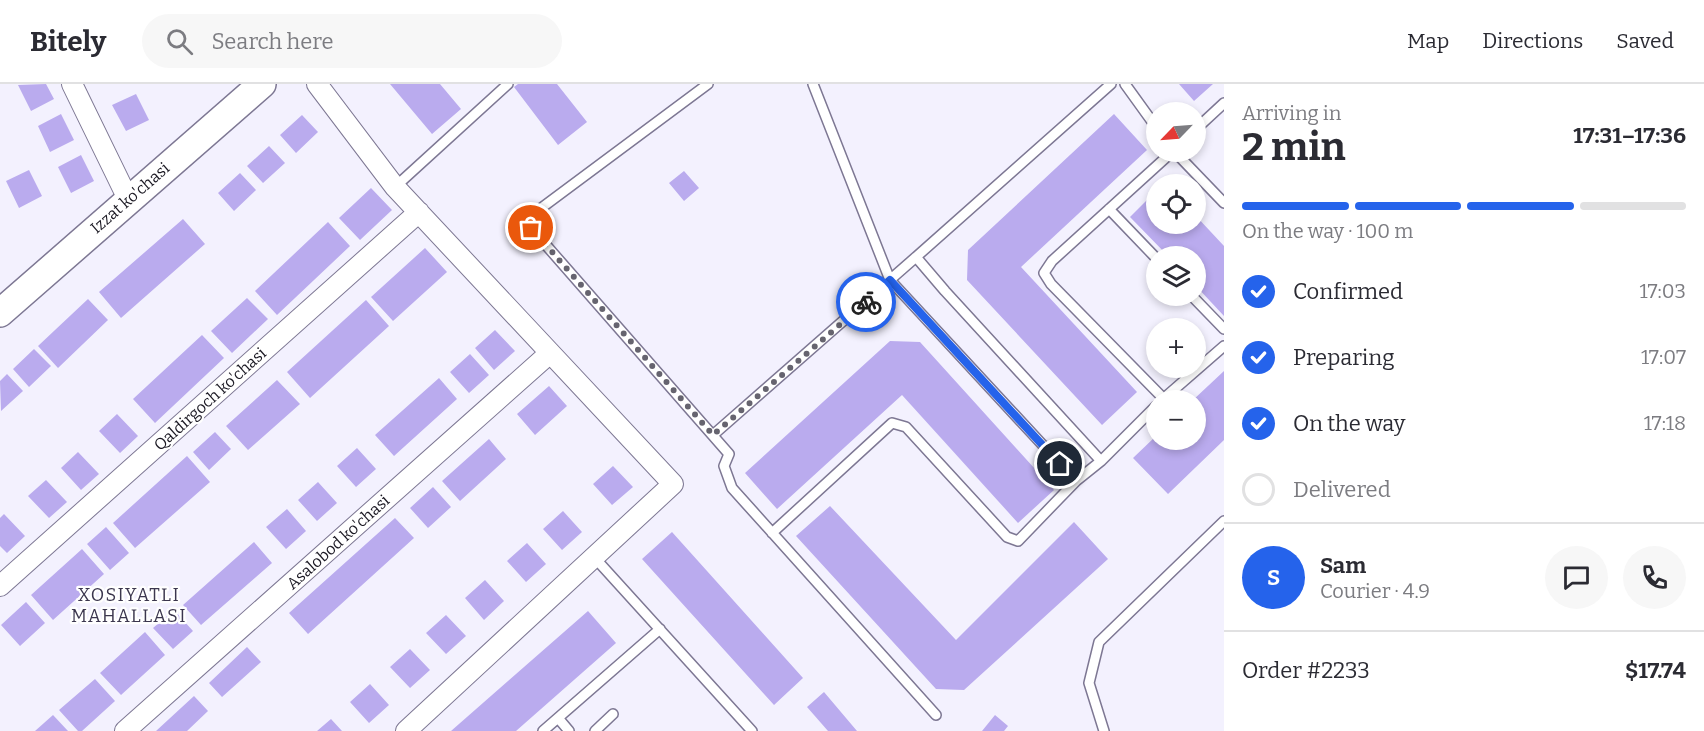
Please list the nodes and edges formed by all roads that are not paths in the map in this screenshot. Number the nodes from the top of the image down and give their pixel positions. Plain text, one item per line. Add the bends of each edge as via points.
1 (72, 84) edge
2 (262, 84) edge
3 (317, 84) edge
4 (508, 84) edge
5 (708, 84) edge
6 (813, 84) edge
7 (1111, 84) edge
8 (1125, 84) edge
9 (1224, 103) edge
10 (1146, 113) edge
11 (1206, 120) edge
12 (1162, 162) edge
13 (1183, 162) edge
14 (395, 187) junction
15 (128, 199) junction
16 (1224, 203) edge
17 (1109, 209) junction
18 (419, 212) junction
19 (1146, 248) edge
20 (916, 257) junction
21 (890, 280) junction
22 (1202, 306) edge
23 (0, 313) edge
24 (1224, 329) edge
25 (1224, 346) edge
26 (550, 353) junction
27 (1155, 390) edge
28 (1173, 390) edge
29 (1146, 416) edge
30 (713, 435) junction
31 (1101, 461) junction
32 (1076, 481) junction
33 (1224, 521) edge
34 (772, 533) junction
35 (594, 557) junction
36 (0, 586) edge
37 (660, 629) junction
38 (613, 714) dead end
39 (936, 715) dead end
40 (558, 718) junction
41 (125, 731) edge
42 (406, 731) edge
43 (543, 731) edge
44 (569, 731) edge
45 (595, 731) edge
46 (752, 731) edge
47 (1104, 731) edge

1 - 15 street
2 - 15 main road, Izzat ko'chasi
3 - 14 street
4 - 14 lane
5 - 30 lane via 540,209 531,228
6 - 21 lane
7 - 20 lane
8 - 10 lane
9 - 11 lane
12 - 17 lane
13 - 16 lane
14 - 18 street
15 - 23 main road, Izzat ko'chasi
17 - 19 lane
17 - 27 lane via 1044,273
18 - 26 street
18 - 36 street, Qaldirgoch ko'chasi
20 - 21 lane
20 - 31 lane
21 - 30 lane
21 - 32 lane
22 - 24 lane
25 - 28 lane
26 - 35 street via 673,484
26 - 41 street, Asalobod ko'chasi
29 - 31 lane
30 - 34 lane via 729,454 724,466 732,488
31 - 32 lane
32 - 34 lane via 1018,541 1006,537 906,427 892,423
33 - 47 lane via 1099,642 1089,683
34 - 39 lane
35 - 37 lane
35 - 42 street
37 - 40 lane
37 - 46 lane
38 - 45 lane
40 - 43 lane
40 - 44 lane

